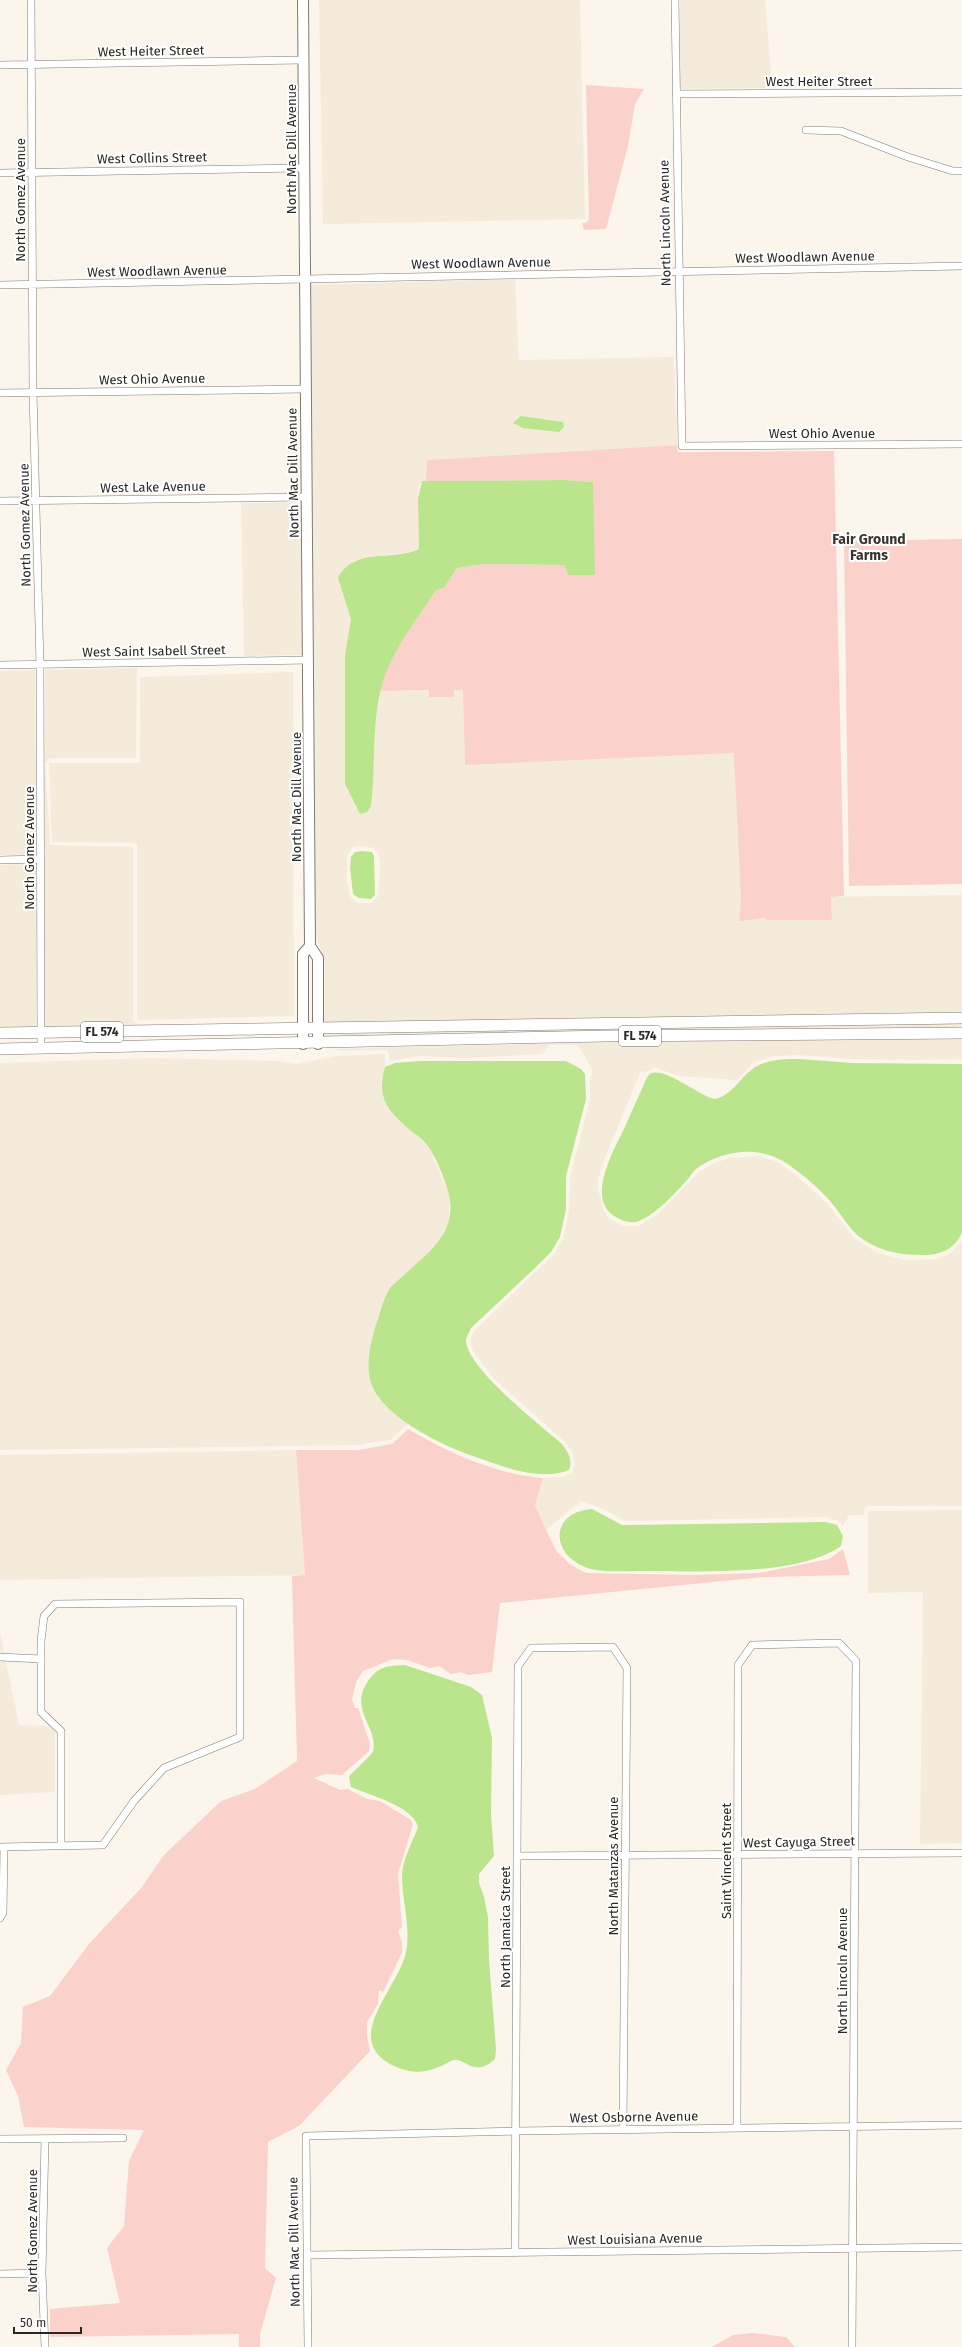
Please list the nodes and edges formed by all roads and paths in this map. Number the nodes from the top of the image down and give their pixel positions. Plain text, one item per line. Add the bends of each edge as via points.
1 (31, 0) edge
2 (303, 0) edge
3 (675, 0) edge
4 (303, 60) junction
5 (31, 64) junction
6 (0, 65) edge
7 (962, 92) edge
8 (676, 94) junction
9 (806, 130) dead end
10 (304, 168) junction
11 (962, 171) edge
12 (32, 172) junction
13 (0, 173) edge
14 (962, 266) edge
15 (678, 270) junction
16 (305, 281) junction
17 (32, 284) junction
18 (0, 285) edge
19 (305, 389) junction
20 (33, 392) junction
21 (0, 393) edge
22 (962, 444) edge
23 (682, 446) joint
24 (306, 497) junction
25 (0, 501) edge
26 (36, 501) junction
27 (308, 660) junction
28 (0, 665) edge
29 (40, 665) junction
30 (41, 859) junction
31 (0, 860) edge
32 (310, 946) junction
33 (962, 1018) edge
34 (303, 1029) junction
35 (318, 1029) junction
36 (0, 1033) edge
37 (41, 1033) junction
38 (962, 1033) edge
39 (303, 1044) junction
40 (318, 1044) junction
41 (0, 1049) edge
42 (41, 1049) junction
43 (798, 1645) joint
44 (574, 1648) joint
45 (0, 1657) edge
46 (41, 1659) junction
47 (61, 1845) junction
48 (2, 1847) edge
49 (854, 1853) junction
50 (962, 1853) edge
51 (738, 1855) junction
52 (517, 1856) junction
53 (624, 1856) junction
54 (0, 1918) edge
55 (962, 2125) edge
56 (853, 2126) junction
57 (737, 2128) junction
58 (623, 2129) junction
59 (516, 2131) junction
60 (306, 2136) joint
61 (123, 2138) dead end
62 (0, 2139) edge
63 (44, 2139) junction
64 (962, 2247) edge
65 (852, 2249) junction
66 (515, 2253) junction
67 (308, 2255) junction
68 (42, 2273) junction
69 (0, 2274) edge
70 (45, 2347) edge
71 (308, 2347) edge
72 (852, 2347) edge

1 - 5 street, North Gomez Avenue
2 - 4 street, North Mac Dill Avenue
3 - 8 street, North Lincoln Avenue
4 - 5 street, West Heiter Street
4 - 10 street, North Mac Dill Avenue
5 - 6 street, West Heiter Street
5 - 12 street, North Gomez Avenue
7 - 8 street, West Heiter Street
8 - 15 street, North Lincoln Avenue
9 - 11 street via 841,132 908,157 954,171
10 - 12 street, West Collins Street
10 - 16 street, North Mac Dill Avenue
12 - 13 street, West Collins Street
12 - 17 street, North Gomez Avenue
14 - 15 street, West Woodlawn Avenue
15 - 16 street, West Woodlawn Avenue via 317,278
15 - 23 street, North Lincoln Avenue
16 - 17 street, West Woodlawn Avenue
16 - 19 street, North Mac Dill Avenue
17 - 18 street, West Woodlawn Avenue
17 - 20 street, North Gomez Avenue
19 - 20 street, West Ohio Avenue
19 - 24 street, North Mac Dill Avenue
20 - 21 street, West Ohio Avenue
20 - 26 street, North Gomez Avenue
22 - 23 street, West Ohio Avenue
24 - 26 street, West Lake Avenue
24 - 27 street, North Mac Dill Avenue
25 - 26 street, West Lake Avenue
26 - 29 street, North Gomez Avenue
27 - 29 street, West Saint Isabell Street
27 - 32 street, North Mac Dill Avenue
28 - 29 street, West Saint Isabell Street
29 - 30 street, North Gomez Avenue
30 - 31 street
30 - 37 street, North Gomez Avenue
32 - 34 street, North Mac Dill Avenue via 303,954
32 - 35 street, North Mac Dill Avenue via 318,958
33 - 35 main road, FL 574
34 - 35 main road, FL 574
34 - 37 main road, FL 574
34 - 39 street, North Mac Dill Avenue
35 - 40 street, North Mac Dill Avenue
36 - 37 main road, FL 574
37 - 42 street, North Gomez Avenue
38 - 40 main road, FL 574 via 599,1036
39 - 40 main road, FL 574
39 - 42 main road, FL 574
41 - 42 main road, FL 574
43 - 49 street, North Lincoln Avenue via 839,1643 856,1661
43 - 51 street, Saint Vincent Street via 752,1645 738,1665
44 - 52 street, North Jamaica Street via 531,1648 518,1666
44 - 53 street, North Matanzas Avenue via 613,1647 627,1668
45 - 46 street
46 - 47 street via 41,1712 61,1731
46 - 47 street via 44,1616 55,1604 240,1602 240,1737 164,1768 134,1801 103,1845
47 - 48 street
48 - 54 street via 3,1913
49 - 50 street, West Cayuga Street
49 - 51 street, West Cayuga Street
49 - 56 street, North Lincoln Avenue
51 - 53 street, West Cayuga Street
51 - 57 street, Saint Vincent Street
52 - 53 street, West Cayuga Street
52 - 59 street, North Jamaica Street
53 - 58 street, North Matanzas Avenue
55 - 56 street, West Osborne Avenue
56 - 57 street, West Osborne Avenue
56 - 65 street, North Lincoln Avenue
57 - 58 street, West Osborne Avenue
58 - 59 street, West Osborne Avenue
59 - 60 street, West Osborne Avenue
59 - 66 street, North Jamaica Street
60 - 67 street, North Mac Dill Avenue
61 - 63 street
62 - 63 street
63 - 68 street, North Gomez Avenue
64 - 65 street, West Louisiana Avenue
65 - 66 street, West Louisiana Avenue
65 - 72 street, North Lincoln Avenue
66 - 67 street, West Louisiana Avenue
67 - 71 street, North Mac Dill Avenue
68 - 69 street
68 - 70 street, North Gomez Avenue

